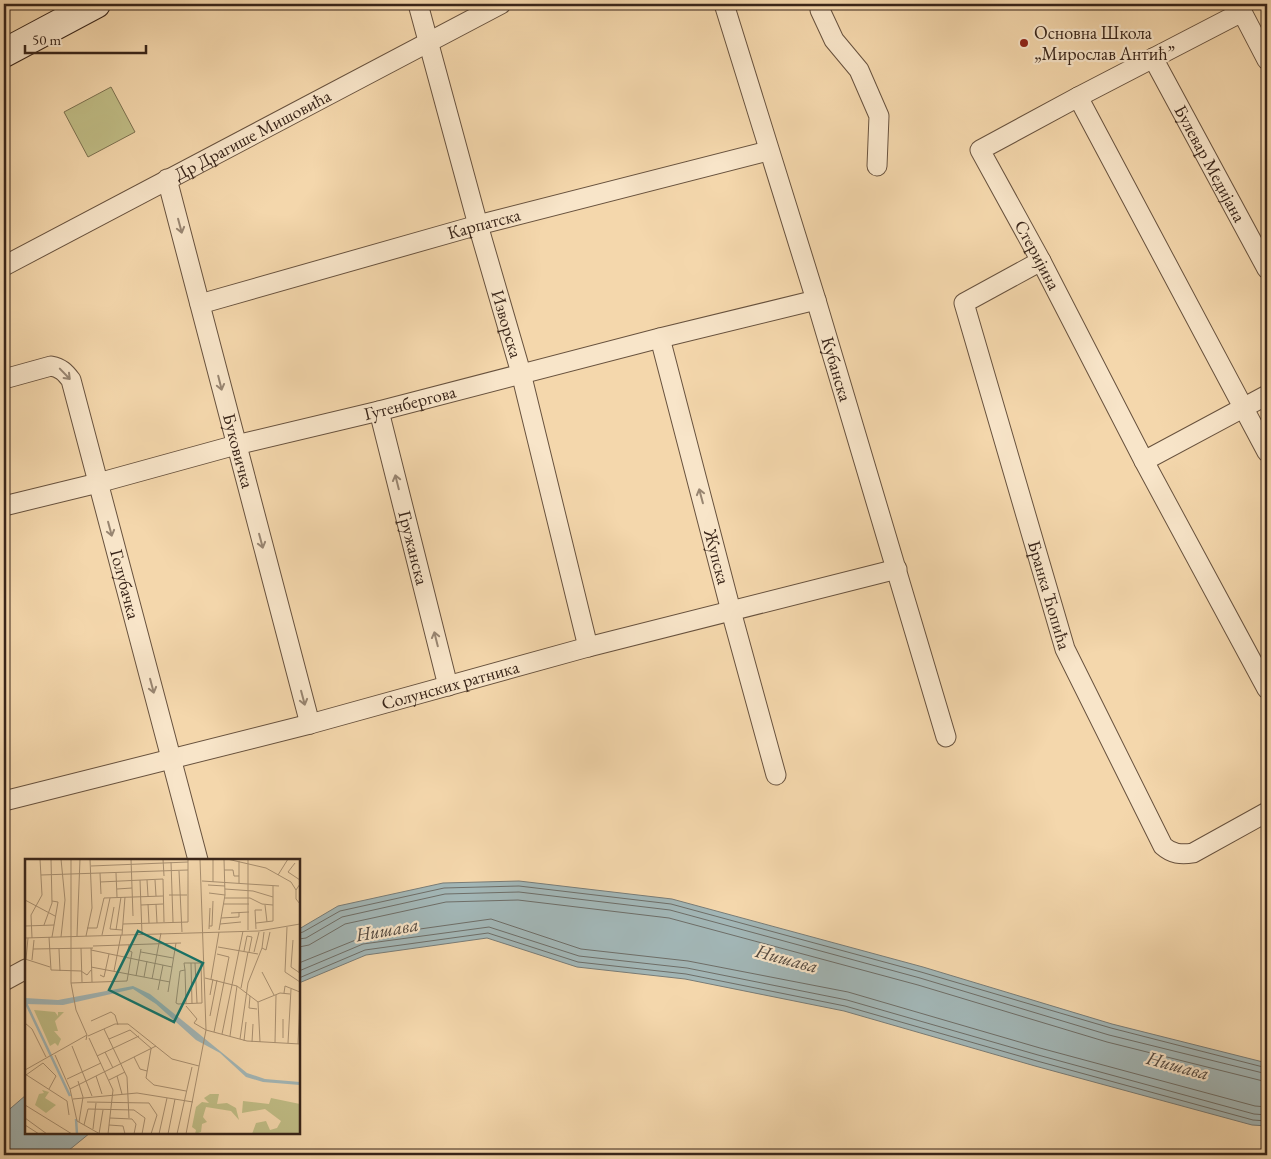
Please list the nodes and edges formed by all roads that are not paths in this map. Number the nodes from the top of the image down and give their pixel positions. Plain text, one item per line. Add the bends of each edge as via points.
1 (418, 4) edge
2 (501, 4) edge
3 (724, 4) edge
4 (821, 4) edge
5 (84, 7) edge
6 (429, 42) junction
7 (4, 53) edge
8 (1153, 58) junction
9 (1267, 60) edge
10 (1078, 97) junction
11 (768, 151) junction
12 (877, 166) dead end
13 (167, 179) junction
14 (478, 225) junction
15 (1041, 261) junction
16 (4, 266) edge
17 (1267, 270) edge
18 (816, 300) junction
19 (200, 304) junction
20 (660, 338) junction
21 (521, 373) junction
22 (4, 379) edge
23 (1267, 395) edge
24 (1244, 408) junction
25 (379, 411) junction
26 (236, 445) junction
27 (1267, 452) edge
28 (1144, 461) junction
29 (98, 483) junction
30 (4, 506) edge
31 (897, 569) junction
32 (731, 611) junction
33 (588, 647) junction
34 (448, 686) junction
35 (1267, 689) edge
36 (310, 724) junction
37 (946, 737) dead end
38 (171, 759) junction
39 (776, 775) dead end
40 (4, 801) edge
41 (1267, 812) edge
42 (198, 859) edge
43 (25, 970) edge
44 (4, 981) edge

1 - 6 street, Изворска
2 - 6 street, Др Драгише Мишовића
3 - 11 street, Кубанска
4 - 12 street via 820,10 834,40 860,70 879,116
5 - 7 main road
6 - 13 street, Др Драгише Мишовића
6 - 14 street, Изворска
8 - 9 street, Стеријина via 1242,12
8 - 10 street, Стеријина
8 - 17 street, Булевар Медијана
10 - 15 street, Стеријина via 980,150
10 - 24 street
11 - 14 street, Карпатска
11 - 18 street, Кубанска
13 - 16 street, Др Драгише Мишовића
13 -> 19 street, Буковичка
14 - 19 street, Карпатска
14 - 21 street, Изворска
15 - 28 street, Стеријина
15 - 41 street, Бранка Ћопића via 964,303 1065,649 1163,846 1183,855
18 - 20 street, Гутенбергова
18 - 31 street, Кубанска
19 -> 26 street, Буковичка
20 - 21 street, Гутенбергова
32 -> 20 street, Жупска
21 - 25 street, Гутенбергова
21 - 33 street, Изворска
22 -> 29 street, Голубачка via 51,366 65,372 71,380
23 - 24 street
24 - 27 street
24 - 28 street
25 - 26 street, Гутенбергова
34 -> 25 street, Гружанска
26 - 29 street, Гутенбергова
26 -> 36 street, Буковичка
28 - 35 street, Стеријина
29 - 30 street, Гутенбергова
29 -> 38 street, Голубачка
31 - 32 street, Солунских ратника
31 - 37 street, Кубанска
32 - 33 street, Солунских ратника
32 - 39 street, Жупска
33 - 34 street, Солунских ратника
34 - 36 street, Солунских ратника
36 - 38 street, Солунских ратника
38 - 40 street, Солунских ратника
38 - 42 street, Голубачка
43 - 44 street

